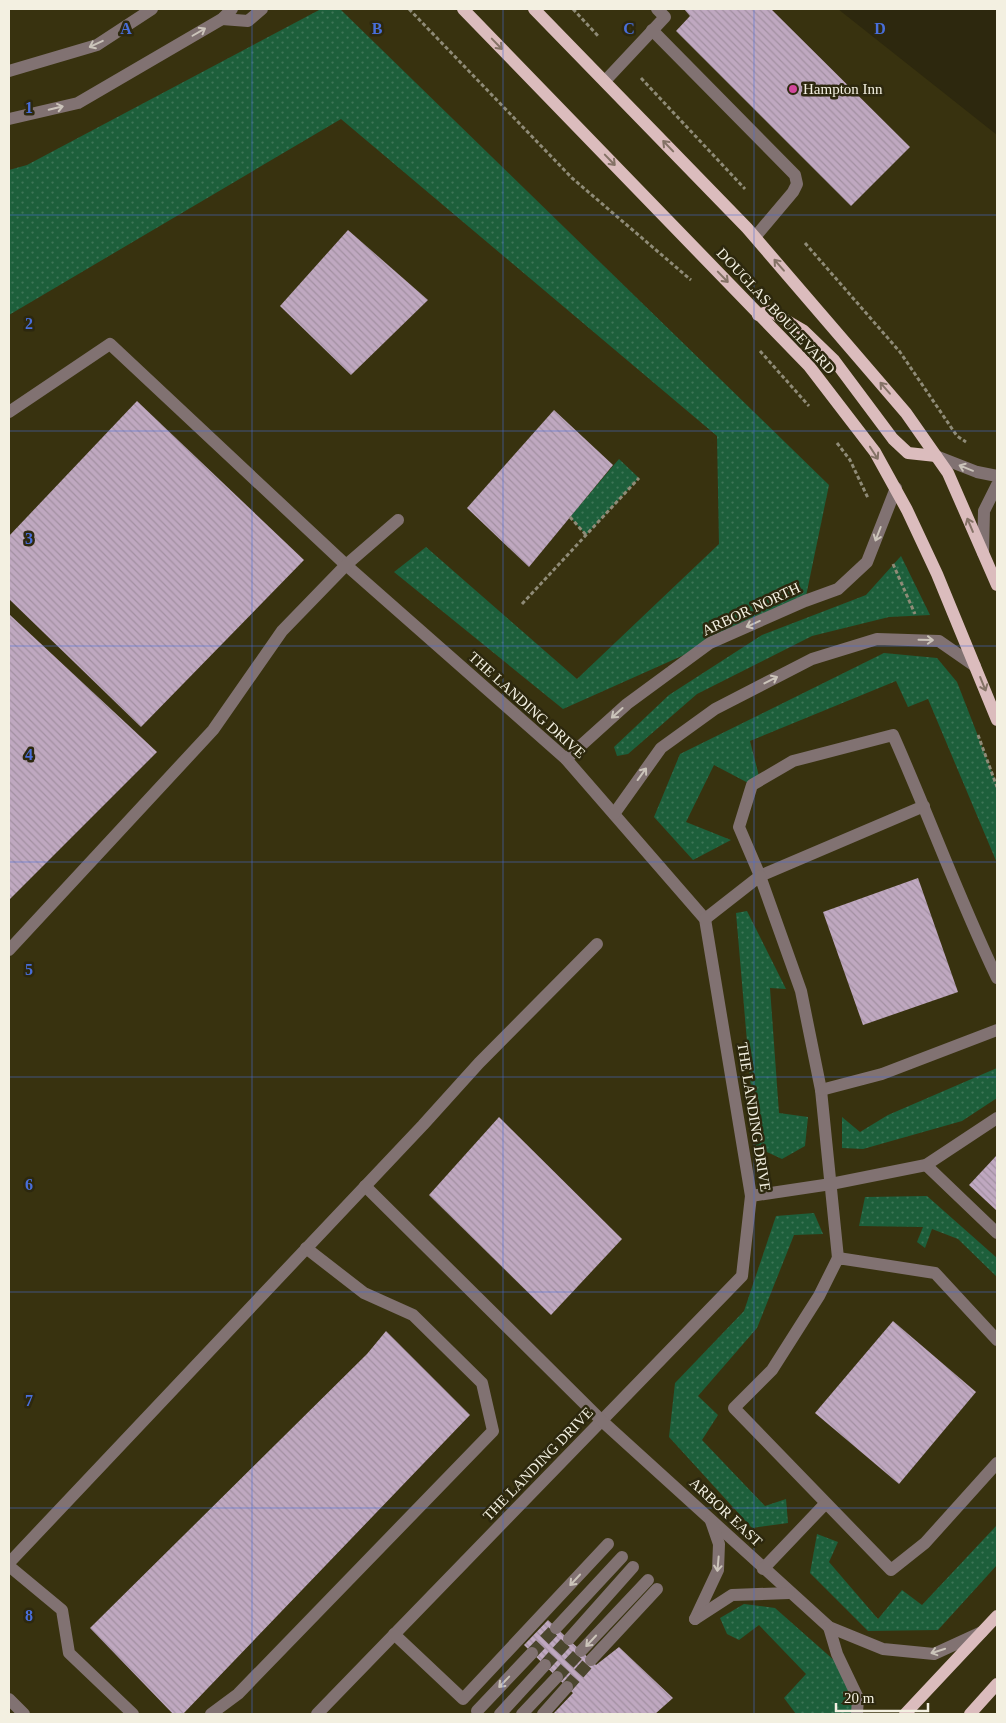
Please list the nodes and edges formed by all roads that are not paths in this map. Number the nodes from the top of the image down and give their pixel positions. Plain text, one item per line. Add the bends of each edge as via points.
1 (152, 9) edge
2 (232, 9) edge
3 (262, 9) edge
4 (463, 9) edge
5 (534, 9) edge
6 (665, 11) edge
7 (222, 19) junction
8 (652, 30) junction
9 (9, 71) edge
10 (605, 81) junction
11 (9, 119) edge
12 (755, 237) junction
13 (758, 315) junction
14 (9, 412) edge
15 (936, 456) junction
16 (997, 476) edge
17 (997, 485) edge
18 (896, 488) junction
19 (398, 520) dead end
20 (983, 553) junction
21 (346, 566) junction
22 (997, 585) edge
23 (975, 666) junction
24 (997, 720) edge
25 (566, 760) junction
26 (924, 806) junction
27 (614, 814) junction
28 (760, 876) junction
29 (705, 919) junction
30 (597, 944) dead end
31 (9, 950) edge
32 (997, 978) edge
33 (997, 1030) edge
34 (821, 1090) junction
35 (997, 1118) edge
36 (926, 1165) junction
37 (831, 1184) junction
38 (365, 1186) junction
39 (751, 1196) junction
40 (997, 1233) edge
41 (306, 1248) junction
42 (838, 1258) junction
43 (997, 1340) edge
44 (602, 1420) junction
45 (997, 1463) edge
46 (825, 1504) junction
47 (709, 1517) junction
48 (608, 1544) dead end
49 (622, 1557) dead end
50 (11, 1558) edge
51 (633, 1568) dead end
52 (763, 1569) junction
53 (648, 1580) dead end
54 (657, 1589) dead end
55 (790, 1593) junction
56 (997, 1616) edge
57 (829, 1627) junction
58 (556, 1628) tunnel mouth
59 (982, 1632) junction
60 (394, 1634) junction
61 (568, 1639) tunnel mouth
62 (581, 1651) tunnel mouth
63 (532, 1653) tunnel mouth
64 (591, 1660) tunnel mouth
65 (545, 1665) tunnel mouth
66 (557, 1677) tunnel mouth
67 (997, 1684) edge
68 (567, 1687) tunnel mouth
69 (9, 1699) edge
70 (476, 1710) dead end
71 (24, 1714) edge
72 (133, 1714) edge
73 (211, 1714) edge
74 (317, 1714) edge
75 (500, 1714) edge
76 (522, 1714) edge
77 (543, 1714) edge
78 (856, 1714) edge
79 (905, 1714) edge
80 (970, 1714) edge

1 -> 9 street via 97,45
2 - 7 street
3 - 7 street via 248,21
4 -> 13 main road, DOUGLAS BOULEVARD
5 - 10 main road, DOUGLAS BOULEVARD
6 - 8 street
11 -> 7 street via 78,103
8 - 10 street
8 - 12 street via 794,175 796,184 793,192
12 -> 10 main road, DOUGLAS BOULEVARD
15 -> 12 main road, DOUGLAS BOULEVARD via 906,413
13 - 15 main road via 770,311 804,331 834,360 893,439 908,453
13 -> 18 main road, DOUGLAS BOULEVARD via 809,366 875,452
14 - 21 street, THE LANDING DRIVE via 110,344
16 -> 15 street
20 -> 15 main road, DOUGLAS BOULEVARD via 948,473
17 - 20 street via 984,511
18 - 23 main road, DOUGLAS BOULEVARD via 937,574
18 -> 25 street, ARBOR NORTH via 867,562 838,589 710,643 627,704
19 - 21 street
20 - 22 main road, DOUGLAS BOULEVARD
21 - 25 street, THE LANDING DRIVE
21 - 31 street via 282,630 214,730
23 -> 24 main road, DOUGLAS BOULEVARD
27 -> 23 street via 660,748 715,709 812,659 876,639 939,641
25 - 27 street, THE LANDING DRIVE
26 - 28 street
26 - 28 street via 893,735 793,761 752,785 739,827
26 - 32 street via 967,916
27 - 29 street, THE LANDING DRIVE
28 - 29 street
28 - 34 street via 801,991
29 - 39 street, THE LANDING DRIVE
30 - 38 street via 479,1062
33 - 34 street via 882,1074
34 - 37 street
35 - 36 street
36 - 37 street
36 - 40 street
37 - 39 street
37 - 42 street
38 - 41 street
38 - 44 street, ARBOR EAST
39 - 44 street, THE LANDING DRIVE via 742,1276
41 - 50 street
41 - 73 street via 364,1293 413,1314 482,1383 493,1431 245,1687
42 - 43 street via 935,1273
42 - 46 street via 819,1296 772,1370 734,1408
44 - 47 street, ARBOR EAST
44 - 60 street, THE LANDING DRIVE
45 - 46 street via 925,1543 892,1570
46 - 52 street
47 - 52 street, ARBOR EAST
47 -> 55 street via 719,1544 718,1570 694,1619 732,1595
48 -> 60 street via 463,1700
49 - 58 street
50 - 72 street via 62,1610 69,1652
51 - 61 street
52 - 55 street, ARBOR EAST
53 -> 62 street
54 - 64 street
55 - 57 street, ARBOR EAST
56 - 59 main road
59 -> 57 street via 934,1654 883,1649
57 - 78 street via 837,1654 858,1698
59 - 79 main road
60 - 74 street, THE LANDING DRIVE
63 -> 70 street
65 - 75 street
66 - 76 street
67 - 80 main road
68 - 77 street
69 - 71 street

